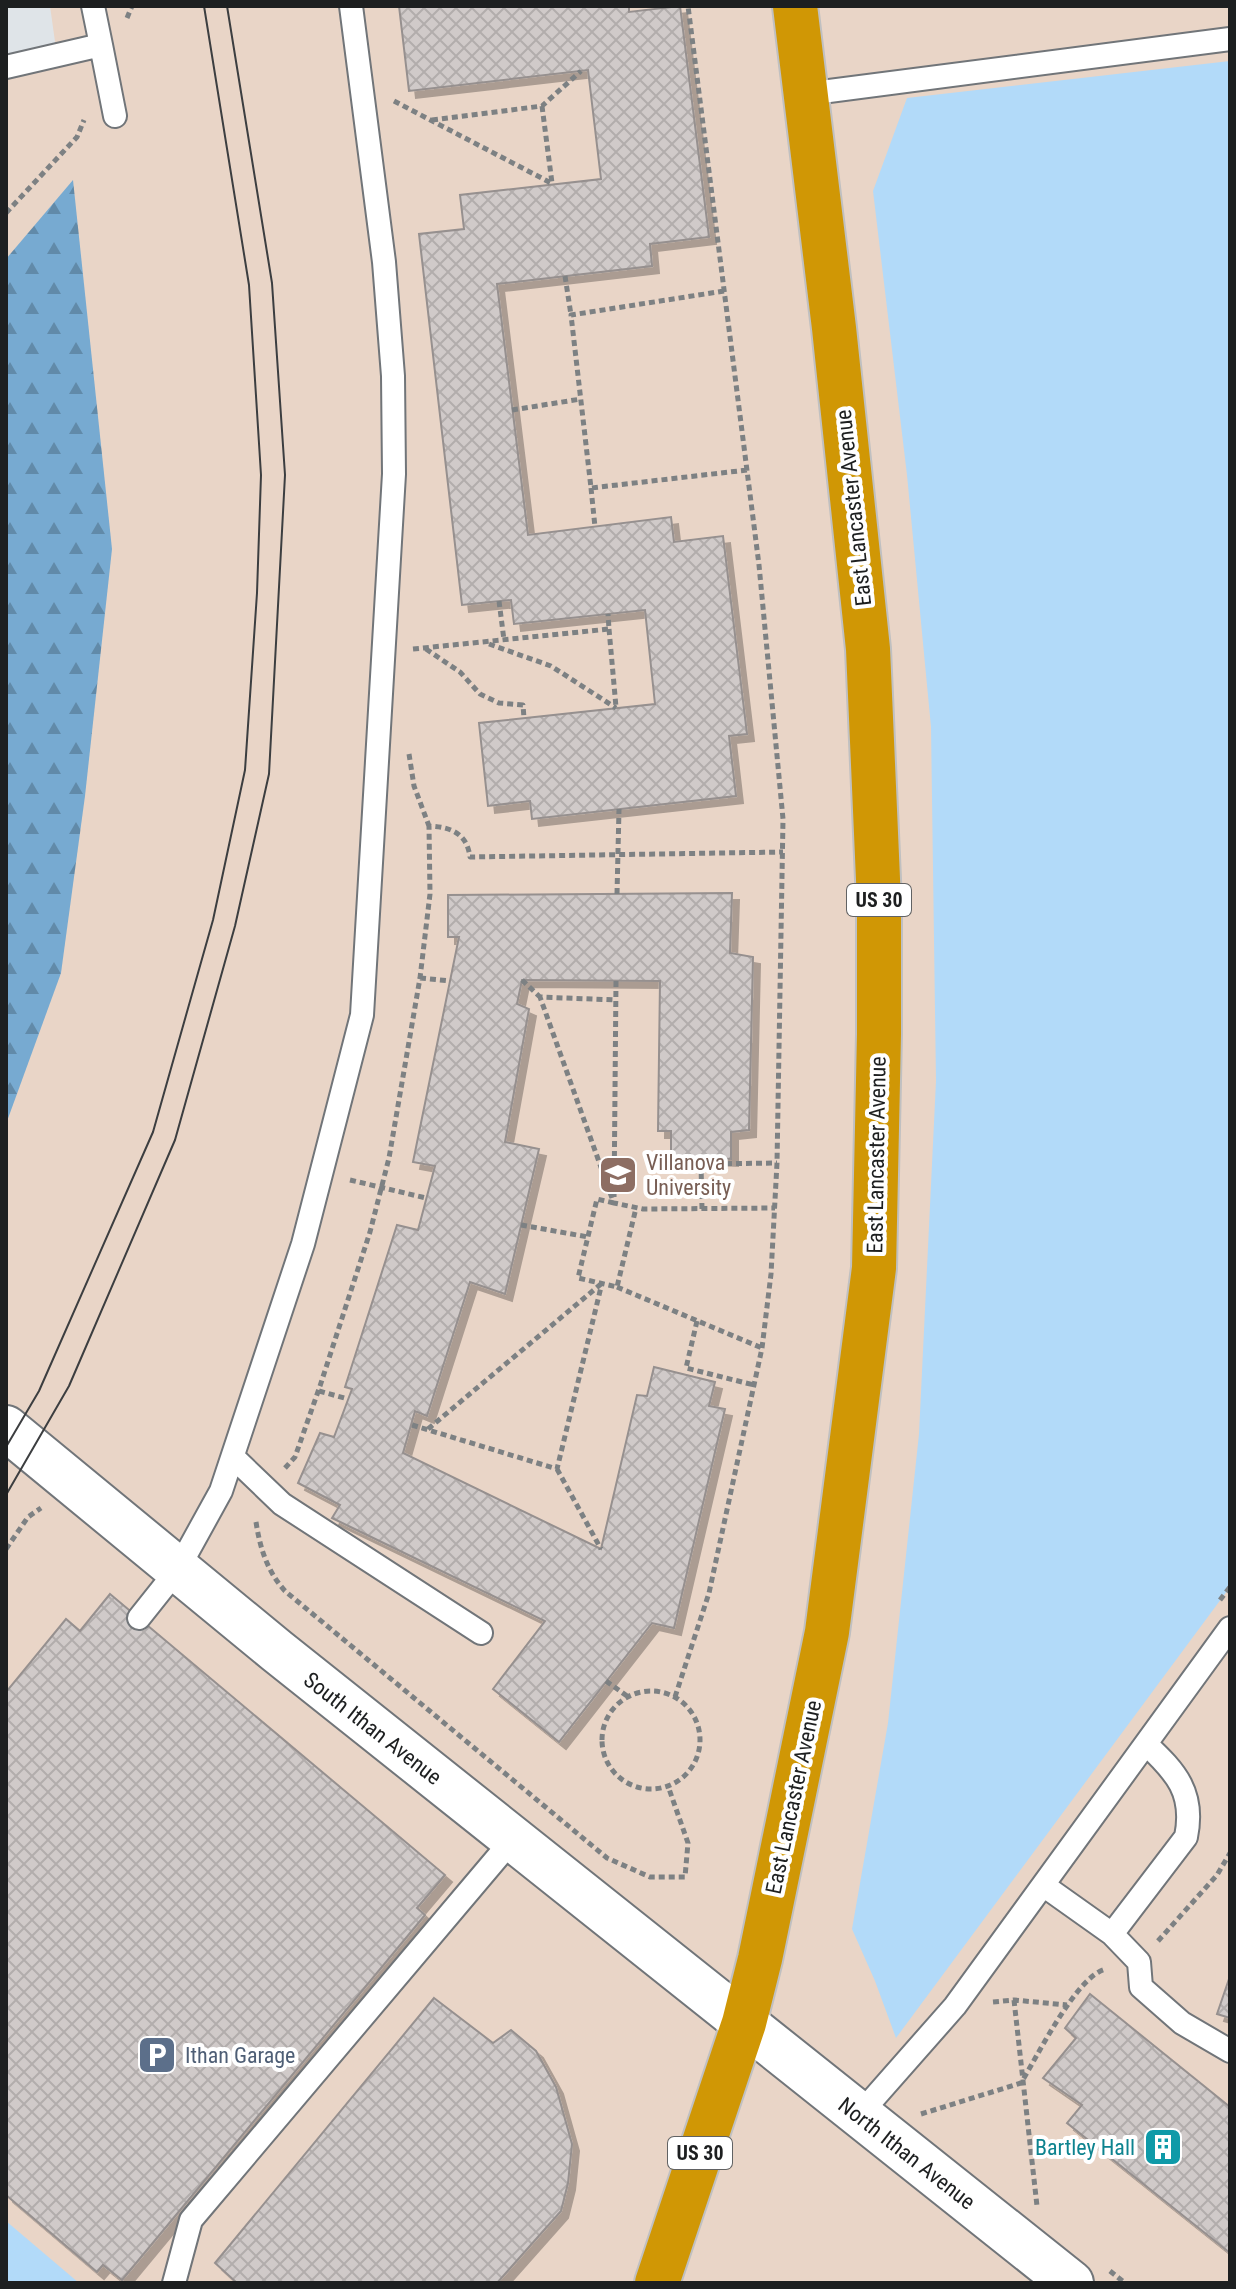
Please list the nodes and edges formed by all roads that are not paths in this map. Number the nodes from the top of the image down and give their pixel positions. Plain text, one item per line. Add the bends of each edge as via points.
1 (93, 6) edge
2 (351, 6) edge
3 (795, 6) edge
4 (1230, 39) edge
5 (101, 45) junction
6 (6, 67) edge
7 (806, 94) junction
8 (115, 116) dead end
9 (6, 1428) edge
10 (233, 1457) junction
11 (178, 1569) junction
12 (139, 1618) dead end
13 (1230, 1628) edge
14 (481, 1633) dead end
15 (1146, 1744) junction
16 (513, 1839) junction
17 (1043, 1885) junction
18 (1112, 1934) junction
19 (744, 2023) junction
20 (1230, 2051) edge
21 (869, 2123) junction
22 (1057, 2272) edge
23 (174, 2283) edge
24 (657, 2283) edge

1 - 5 lane
2 - 10 lane via 393,376 394,474 362,1015 303,1244
3 - 7 highway, East Lancaster Avenue / US 30
4 - 7 lane
5 - 6 lane
5 - 8 lane
7 - 19 highway, East Lancaster Avenue / US 30 via 874,738 879,902 874,1268 827,1632
9 - 11 street, South Ithan Avenue
10 - 11 lane via 221,1491
10 - 14 lane via 282,1504
11 - 12 lane
11 - 16 street, South Ithan Avenue
13 - 15 lane
15 - 17 lane
15 - 18 lane via 1170,1766 1186,1793 1190,1817 1186,1837
16 - 19 street, South Ithan Avenue
16 - 23 lane via 191,2220
17 - 18 lane
17 - 21 lane
18 - 20 lane via 1139,1962 1141,1987 1182,2023
19 - 21 street, North Ithan Avenue
19 - 24 highway, East Lancaster Avenue / US 30
21 - 22 street, North Ithan Avenue

